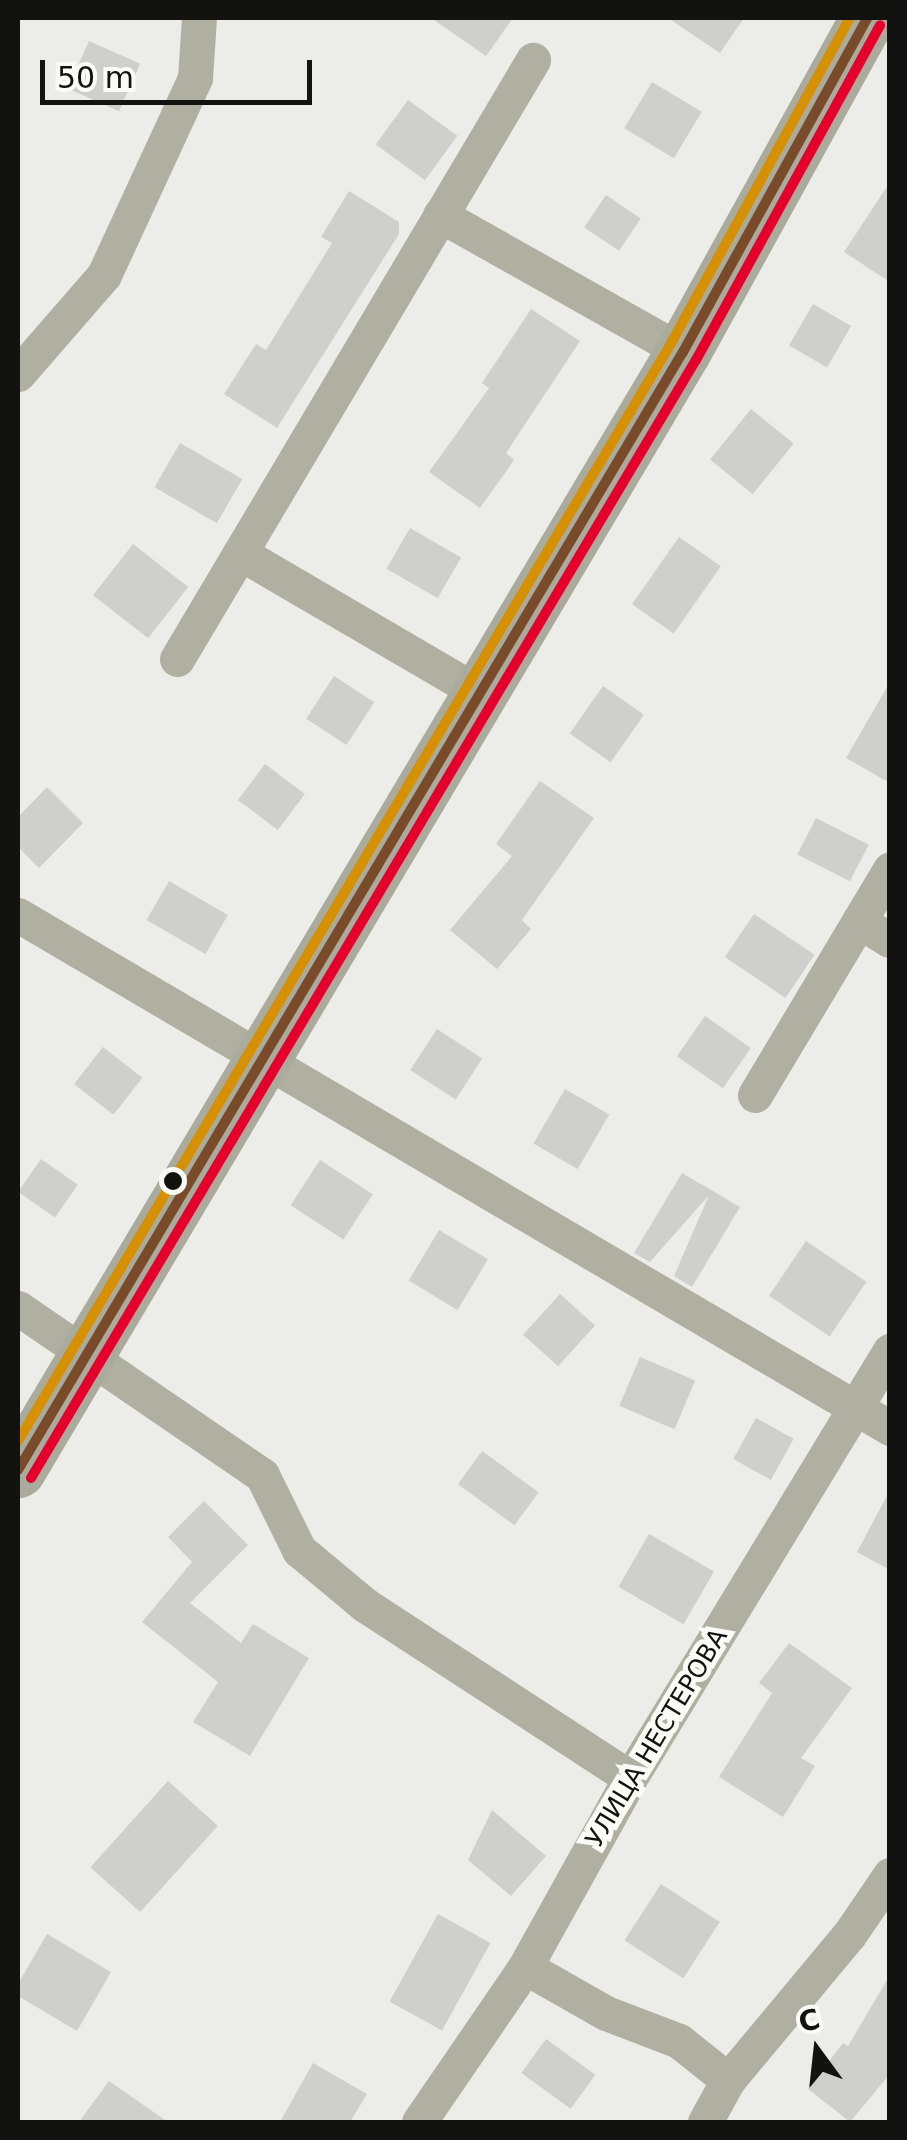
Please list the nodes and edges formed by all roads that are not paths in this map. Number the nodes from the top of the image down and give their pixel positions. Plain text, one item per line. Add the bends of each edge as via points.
1 (198, 18) edge
2 (867, 18) edge
3 (532, 60) dead end
4 (440, 215) junction
5 (683, 352) junction
6 (18, 374) edge
7 (240, 552) junction
8 (177, 660) dead end
9 (480, 693) junction
10 (890, 870) edge
11 (18, 915) edge
12 (858, 922) junction
13 (890, 940) edge
14 (264, 1058) junction
15 (755, 1095) dead end
16 (18, 1308) edge
17 (88, 1350) junction
18 (890, 1351) edge
19 (856, 1408) junction
20 (890, 1428) edge
21 (18, 1470) edge
22 (630, 1778) junction
23 (890, 1875) edge
24 (525, 1967) junction
25 (728, 2080) junction
26 (420, 2122) edge
27 (704, 2122) edge

1 - 6 street via 196,78 104,275
2 - 5 main road
3 - 4 street
4 - 5 street
4 - 7 street
5 - 9 main road
7 - 8 street
7 - 9 street
9 - 14 main road
10 - 12 street
11 - 14 street
12 - 13 street
12 - 15 street
14 - 17 main road
14 - 19 street
16 - 17 street
17 - 21 main road
17 - 22 street via 262,1475 299,1550 364,1606
18 - 19 street, УЛИЦА НЕСТЕРОВА
19 - 20 street
19 - 22 street, УЛИЦА НЕСТЕРОВА
22 - 24 street, УЛИЦА НЕСТЕРОВА
23 - 25 street via 849,1935
24 - 25 street via 606,2012 679,2041
24 - 26 street, УЛИЦА НЕСТЕРОВА
25 - 27 street

